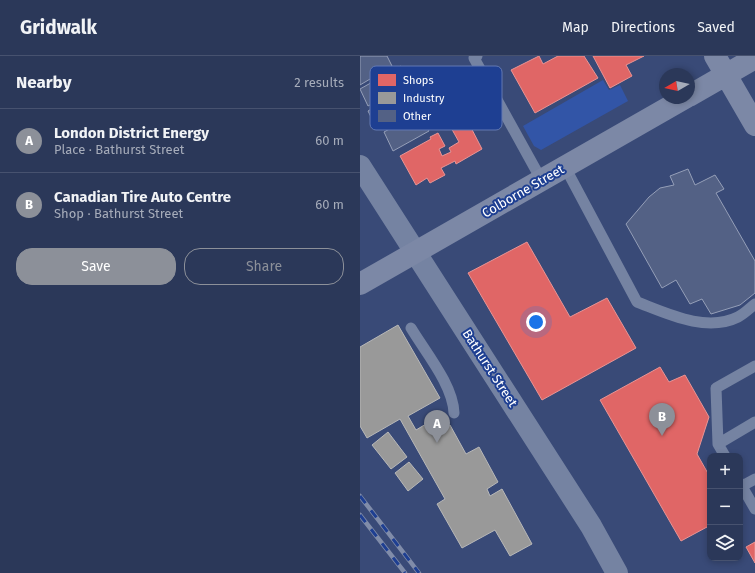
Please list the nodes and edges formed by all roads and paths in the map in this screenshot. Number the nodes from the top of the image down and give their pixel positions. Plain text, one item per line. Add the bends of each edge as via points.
1 (477, 56) edge
2 (716, 56) edge
3 (755, 58) edge
4 (478, 66) edge
5 (726, 75) junction
6 (695, 93) edge
7 (675, 104) edge
8 (502, 109) edge
9 (755, 124) edge
10 (360, 166) edge
11 (565, 167) junction
12 (542, 181) junction
13 (416, 253) junction
14 (360, 284) edge
15 (755, 304) edge
16 (411, 328) dead end
17 (755, 366) edge
18 (454, 414) dead end
19 (755, 422) edge
20 (718, 444) junction
21 (723, 453) edge
22 (755, 479) edge
23 (743, 483) edge
24 (743, 487) edge
25 (755, 508) edge
26 (617, 573) edge

1 - 4 lane via 474,58
2 - 5 street
3 - 5 street
5 - 6 street
5 - 9 street
7 - 11 street, Colborne Street
8 - 12 lane
10 - 13 street, Bathurst Street
11 - 12 street, Colborne Street
11 - 15 lane via 637,302 668,314 708,324 737,317
12 - 13 street, Colborne Street
13 - 14 street, Colborne Street
13 - 26 street, Bathurst Street via 591,526
16 - 18 lane via 446,385
17 - 20 lane via 716,388
19 - 20 lane
20 - 21 lane
22 - 23 lane
24 - 25 lane

